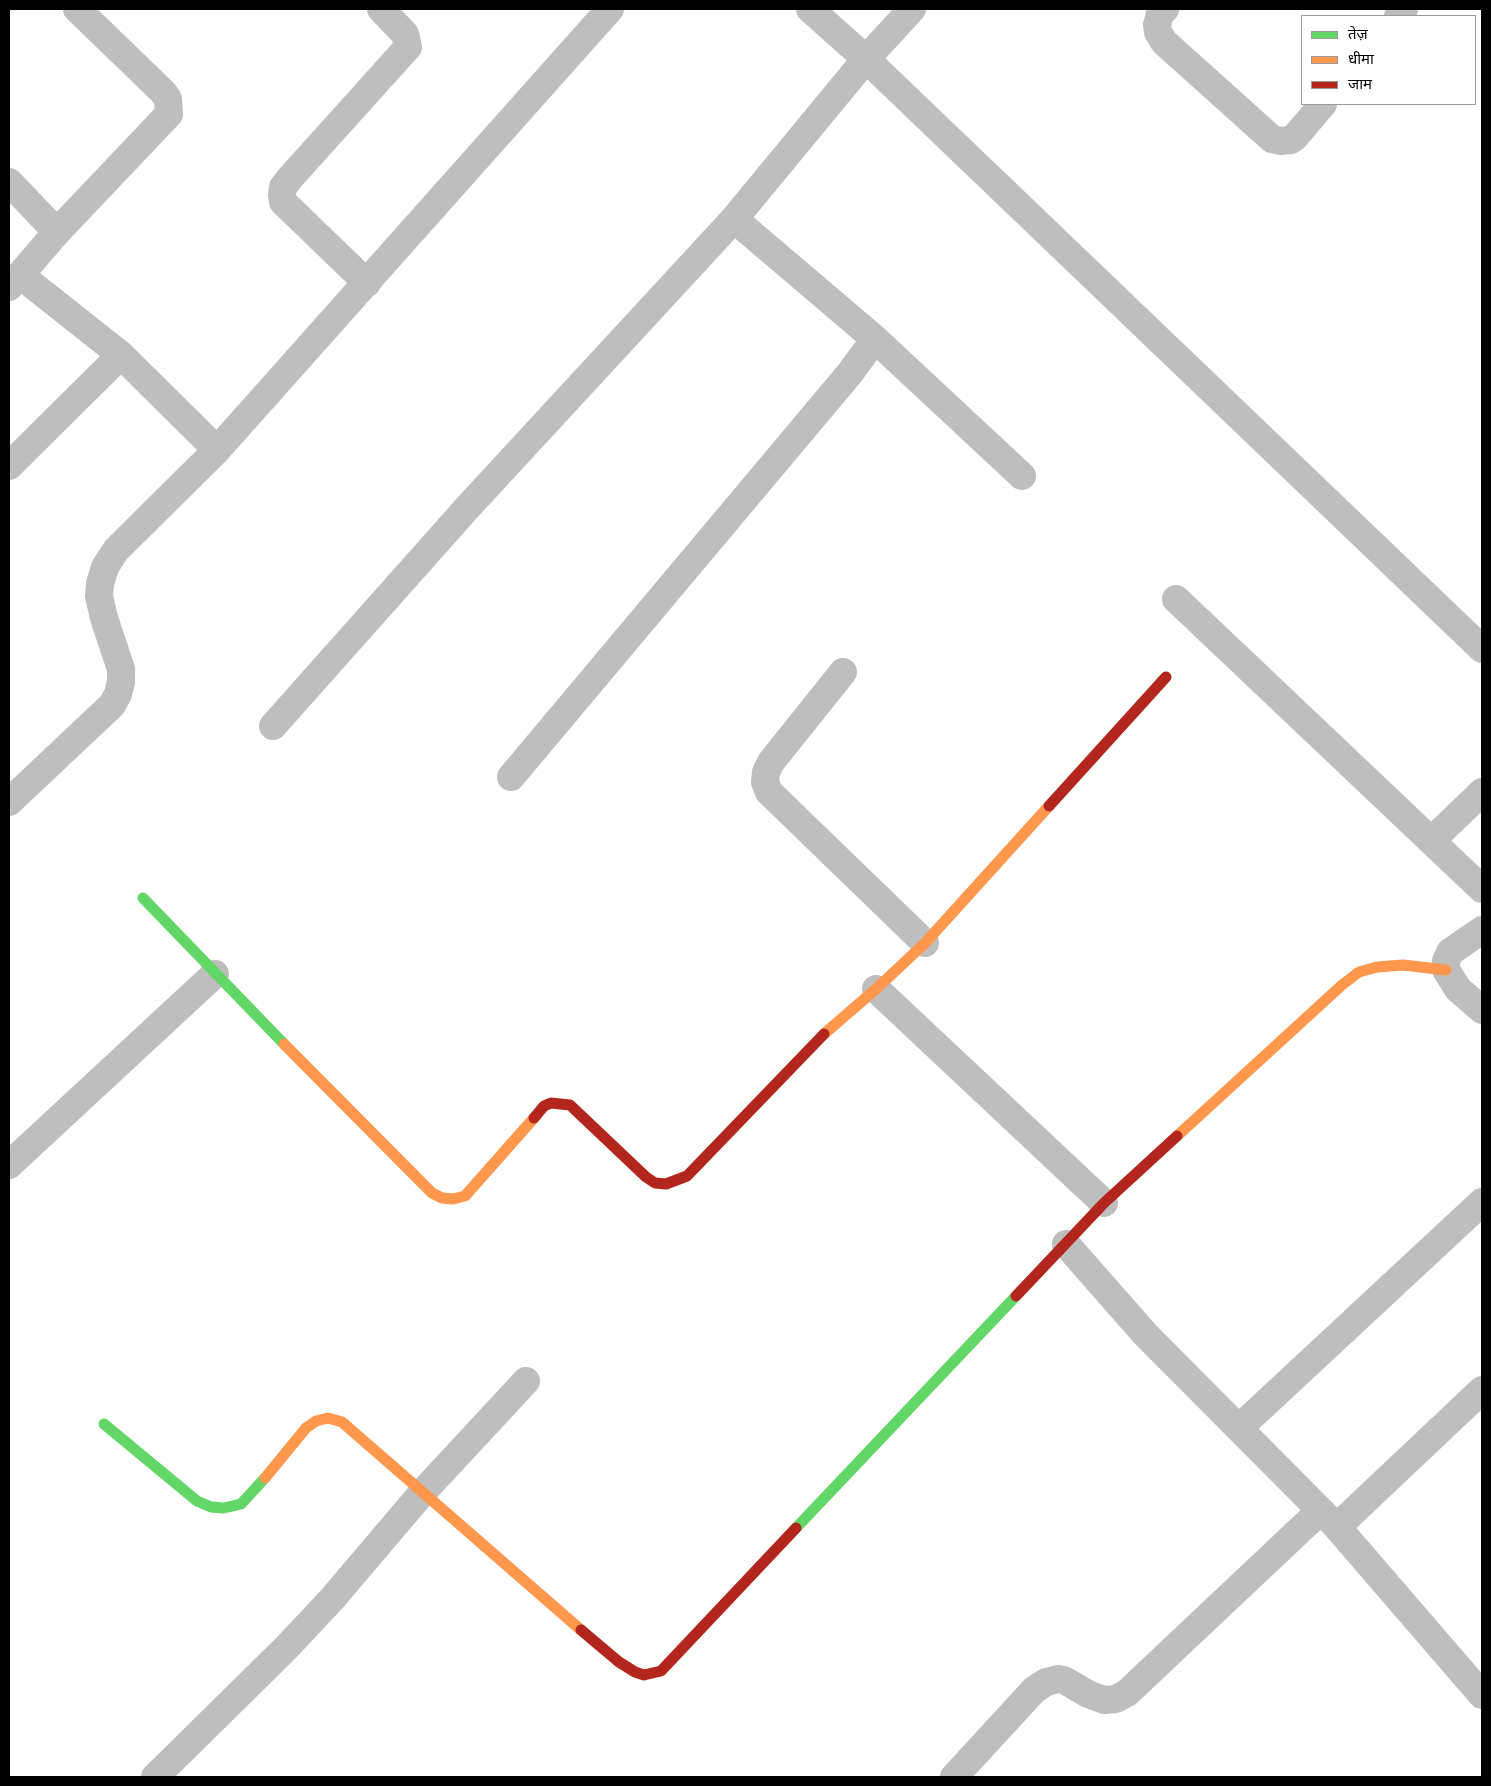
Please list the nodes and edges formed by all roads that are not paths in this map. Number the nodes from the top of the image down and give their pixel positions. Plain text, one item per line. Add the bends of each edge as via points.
1 (77, 9) edge
2 (381, 9) edge
3 (610, 9) edge
4 (810, 9) edge
5 (912, 9) edge
6 (1165, 9) edge
7 (866, 59) junction
8 (1322, 105) edge
9 (9, 182) edge
10 (734, 219) junction
11 (57, 232) junction
12 (14, 281) edge
13 (367, 284) junction
14 (875, 338) junction
15 (121, 355) junction
16 (217, 450) junction
17 (9, 466) edge
18 (1022, 476) dead end
19 (1176, 599) dead end
20 (1482, 649) edge
21 (843, 672) dead end
22 (1166, 677) dead end
23 (273, 726) dead end
24 (511, 777) dead end
25 (1482, 792) edge
26 (9, 802) edge
27 (1432, 840) junction
28 (1482, 889) edge
29 (143, 898) dead end
30 (1482, 930) edge
31 (925, 942) junction
32 (1446, 970) junction
33 (215, 974) junction
34 (876, 989) junction
35 (1482, 1010) edge
36 (9, 1166) edge
37 (1482, 1202) edge
38 (1104, 1203) junction
39 (1066, 1244) junction
40 (526, 1381) dead end
41 (1482, 1390) edge
42 (104, 1424) dead end
43 (1239, 1428) junction
44 (422, 1493) junction
45 (1328, 1519) junction
46 (1482, 1695) edge
47 (154, 1777) edge
48 (954, 1777) edge

1 - 11 street via 164,92 170,114
2 - 13 street via 405,34 408,47 290,178 283,187 282,195 283,202
3 - 13 street
4 - 7 street
5 - 7 street
6 - 8 street via 1157,25 1164,42 1272,138 1282,141 1295,137
7 - 10 street
7 - 20 street
9 - 11 street
10 - 14 street
10 - 23 street via 467,508
11 - 12 street
12 - 15 street
13 - 16 street
14 - 18 street
14 - 24 street via 850,373
15 - 16 street
15 - 17 street
16 - 26 street via 116,550 105,568 99,596 121,669 118,694 112,705
19 - 27 street
21 - 31 street via 771,762 765,782 769,792
22 - 31 street
25 - 27 street
27 - 28 street
29 - 33 street
30 - 32 street via 1450,952
31 - 34 street
32 - 35 street via 1458,990
32 - 38 street via 1403,965 1359,972
33 - 34 street via 432,1193 453,1199 465,1196 544,1106 560,1102 570,1105 646,1177 666,1184 679,1180 687,1176 829,1030
33 - 36 street
34 - 38 street
37 - 43 street
38 - 39 street
39 - 43 street via 1145,1334
39 - 44 street via 661,1671 644,1675 619,1662
40 - 44 street
41 - 45 street
42 - 44 street via 197,1501 211,1506 224,1508 241,1504 306,1428 328,1418 342,1422
43 - 45 street
44 - 47 street via 286,1648
45 - 46 street
45 - 48 street via 1127,1693 1116,1699 1104,1700 1064,1680 1046,1682 1034,1690

